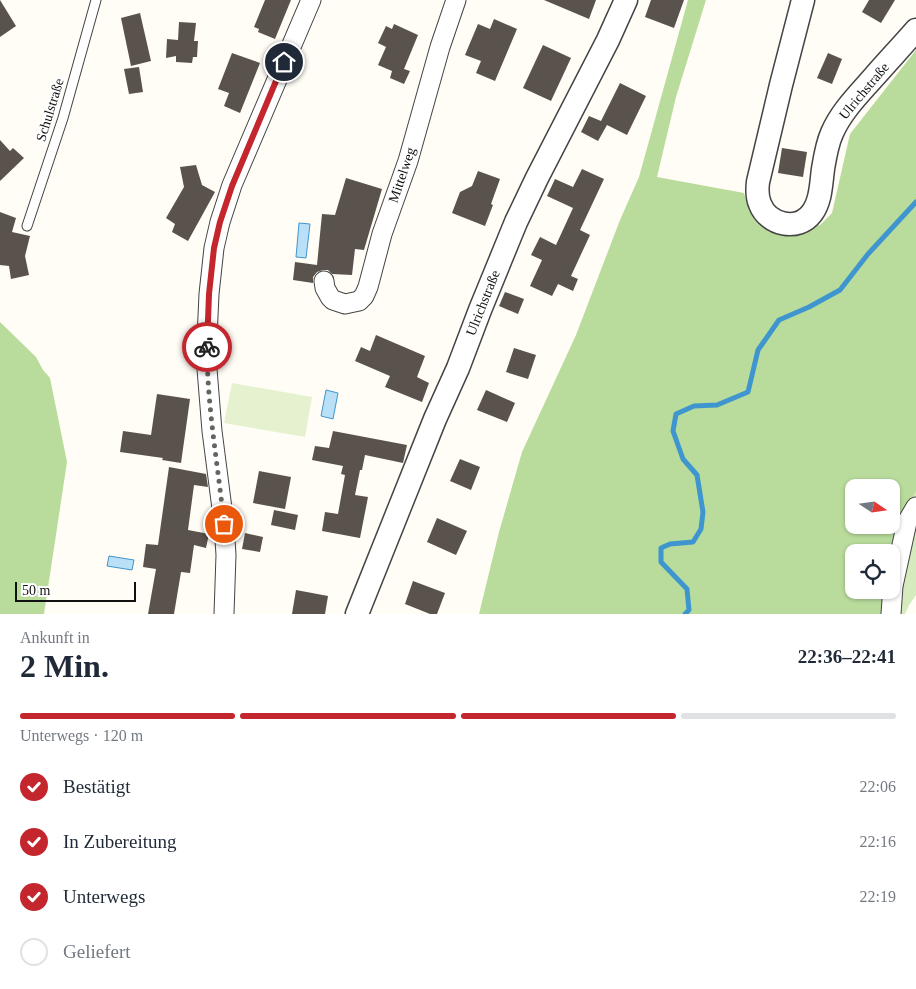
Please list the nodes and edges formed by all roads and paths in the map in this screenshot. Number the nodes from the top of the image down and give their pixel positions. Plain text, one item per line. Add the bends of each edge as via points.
1 (96, 0) edge
2 (311, 0) edge
3 (456, 0) edge
4 (626, 0) edge
5 (803, 0) edge
6 (916, 30) edge
7 (27, 226) dead end
8 (324, 281) dead end
9 (916, 507) edge
10 (224, 614) edge
11 (357, 614) edge
12 (891, 614) edge

1 - 7 lane, Schulstraße via 63,118
2 - 10 street via 232,186 214,248 207,370 224,524
3 - 8 street, Mittelweg via 364,296 345,304 334,300
4 - 11 street, Ulrichstraße via 516,222
5 - 6 street, Ulrichstraße via 757,192 762,209 784,224 799,223 813,212 818,203 827,150 838,121
9 - 12 street via 907,522 893,586

